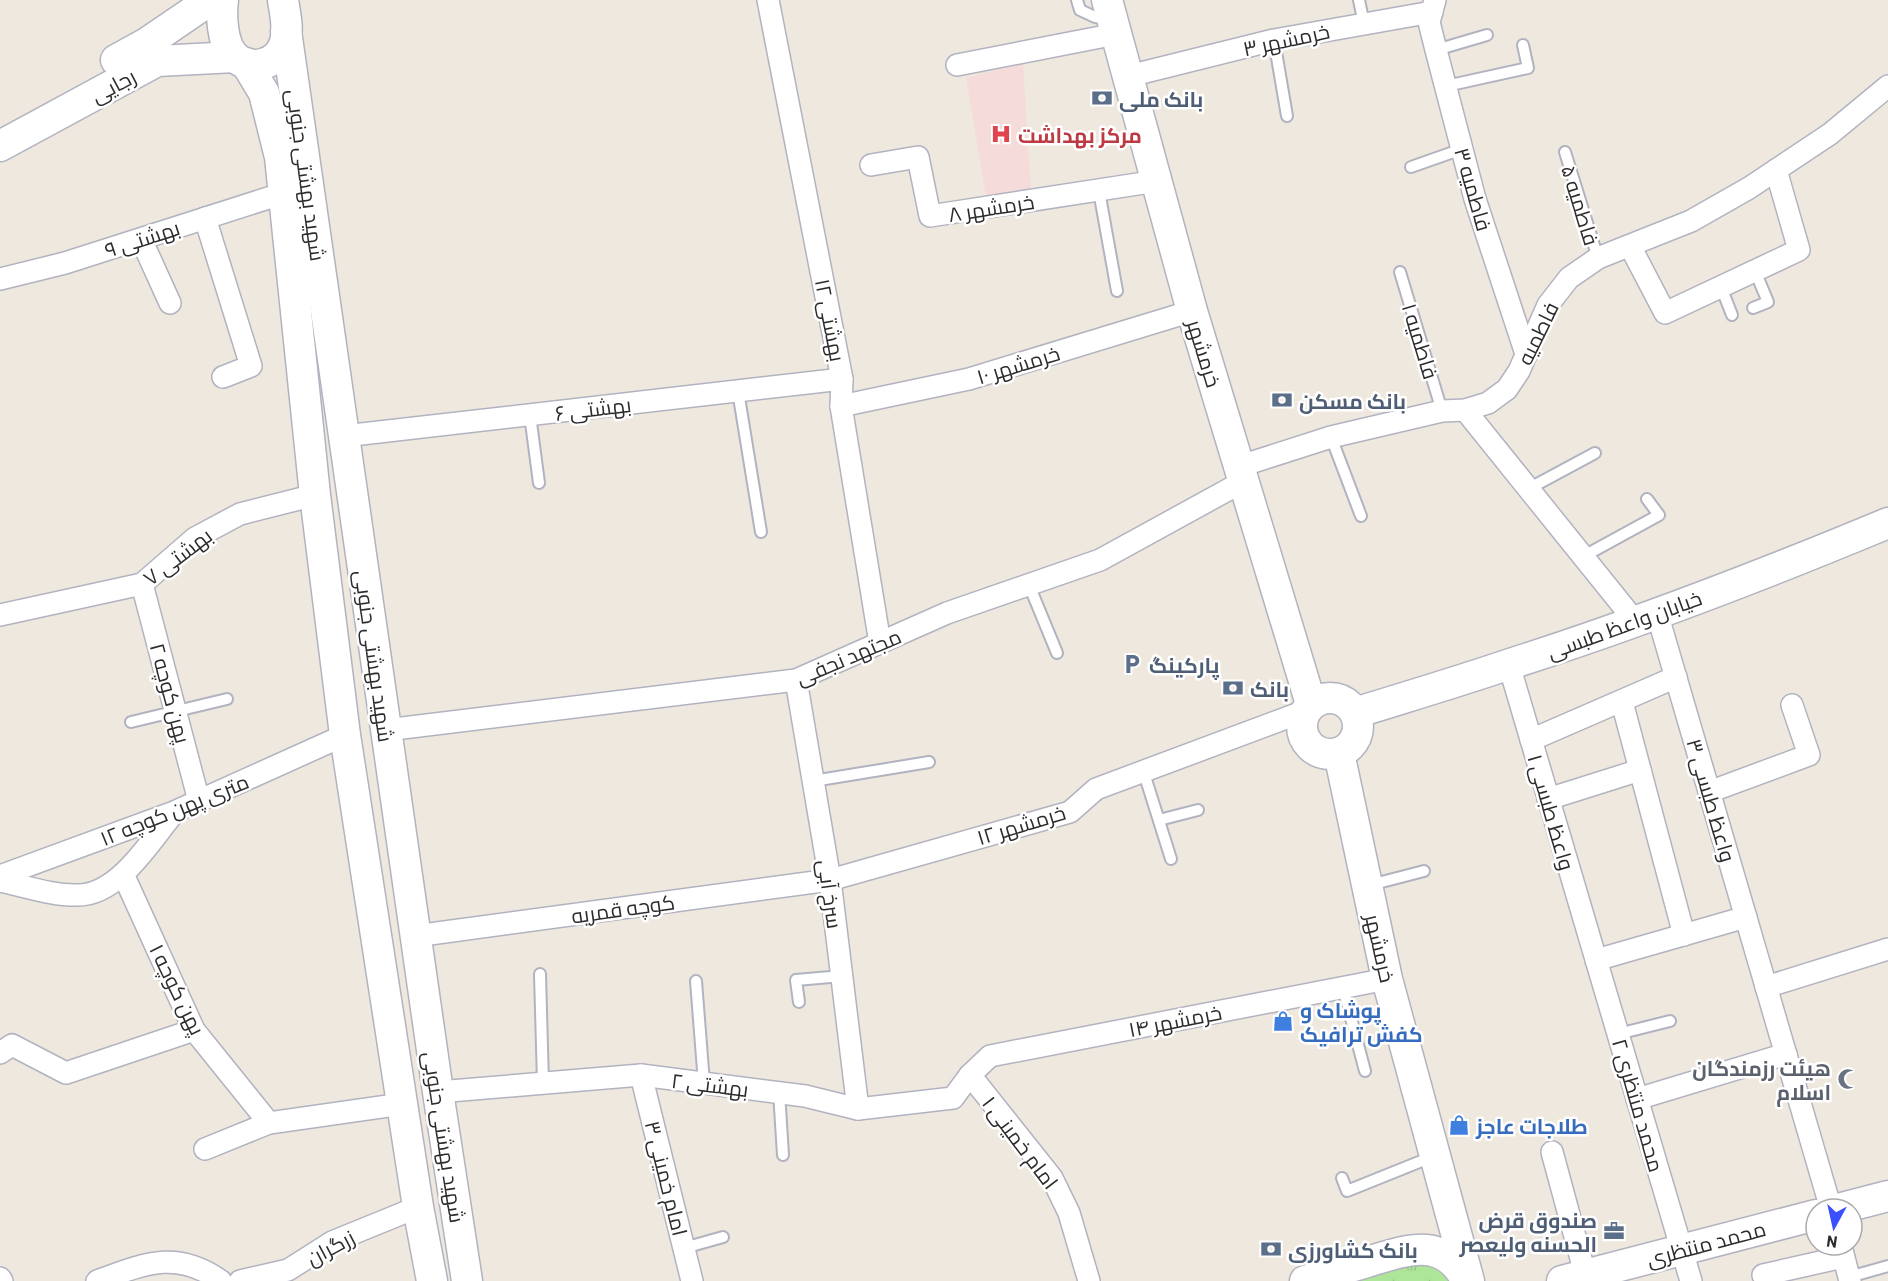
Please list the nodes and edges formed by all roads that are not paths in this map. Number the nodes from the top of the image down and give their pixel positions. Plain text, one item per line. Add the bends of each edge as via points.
1 (210, 0) edge
2 (224, 0) edge
3 (284, 0) edge
4 (768, 0) edge
5 (1077, 0) edge
6 (1359, 0) edge
7 (1432, 11) edge
8 (1116, 14) edge
9 (1364, 24) junction
10 (286, 31) junction
11 (1487, 35) dead end
12 (1274, 40) junction
13 (1523, 45) dead end
14 (1436, 50) junction
15 (241, 60) junction
16 (957, 65) dead end
17 (1141, 73) junction
18 (1446, 86) junction
19 (1888, 86) edge
20 (1287, 116) dead end
21 (0, 123) edge
22 (0, 146) edge
23 (1462, 149) junction
24 (1565, 152) dead end
25 (871, 165) dead end
26 (1411, 167) dead end
27 (1776, 170) junction
28 (1157, 181) junction
29 (1099, 191) junction
30 (284, 193) junction
31 (204, 218) junction
32 (141, 239) junction
33 (1630, 246) junction
34 (1598, 258) junction
35 (1755, 271) junction
36 (1400, 272) dead end
37 (0, 279) edge
38 (1721, 287) junction
39 (1118, 291) dead end
40 (170, 303) dead end
41 (1753, 308) dead end
42 (1192, 311) junction
43 (1732, 315) dead end
44 (1526, 354) junction
45 (223, 377) dead end
46 (842, 379) junction
47 (738, 391) junction
48 (841, 406) junction
49 (1465, 410) junction
50 (1442, 411) junction
51 (530, 416) junction
52 (344, 436) junction
53 (1331, 437) junction
54 (1595, 453) dead end
55 (1248, 472) junction
56 (539, 483) dead end
57 (1530, 488) junction
58 (315, 495) junction
59 (1647, 499) dead end
60 (1361, 516) dead end
61 (1888, 523) edge
62 (761, 532) dead end
63 (360, 545) junction
64 (323, 549) junction
65 (1584, 556) junction
66 (142, 584) junction
67 (1029, 585) junction
68 (0, 615) edge
69 (1646, 617) junction
70 (880, 643) junction
71 (1057, 653) dead end
72 (1509, 665) junction
73 (1676, 677) junction
74 (796, 680) junction
75 (227, 699) dead end
76 (1622, 702) junction
77 (1312, 705) junction
78 (1792, 705) dead end
79 (176, 712) junction
80 (1355, 713) junction
81 (131, 722) dead end
82 (386, 729) junction
83 (345, 735) junction
84 (1531, 740) junction
85 (1339, 753) junction
86 (929, 762) dead end
87 (1143, 770) junction
88 (1640, 770) junction
89 (813, 781) junction
90 (1709, 792) junction
91 (1548, 799) junction
92 (199, 801) junction
93 (1198, 810) dead end
94 (174, 812) junction
95 (1159, 820) junction
96 (1172, 859) dead end
97 (1424, 871) dead end
98 (123, 874) junction
99 (0, 876) edge
100 (830, 880) junction
101 (0, 881) edge
102 (1367, 886) junction
103 (1746, 917) junction
104 (1684, 935) junction
105 (415, 936) junction
106 (1888, 949) edge
107 (1596, 960) junction
108 (540, 974) dead end
109 (842, 976) junction
110 (1387, 979) junction
111 (696, 981) dead end
112 (1766, 987) junction
113 (1343, 988) junction
114 (799, 1002) dead end
115 (1670, 1021) dead end
116 (194, 1030) junction
117 (1618, 1034) junction
118 (0, 1053) edge
119 (1786, 1054) junction
120 (1365, 1071) dead end
121 (970, 1075) junction
122 (641, 1076) junction
123 (543, 1083) junction
124 (704, 1083) junction
125 (438, 1092) junction
126 (779, 1092) junction
127 (1637, 1099) junction
128 (402, 1104) junction
129 (858, 1109) junction
130 (269, 1123) junction
131 (205, 1149) dead end
132 (1552, 1152) dead end
133 (783, 1155) dead end
134 (1435, 1156) junction
135 (1342, 1178) dead end
136 (1888, 1196) edge
137 (1828, 1197) edge
138 (1864, 1202) edge
139 (418, 1207) junction
140 (1449, 1208) junction
141 (1804, 1218) edge
142 (723, 1238) dead end
143 (684, 1248) junction
144 (1410, 1249) junction
145 (1682, 1250) junction
146 (1846, 1265) edge
147 (1888, 1266) edge
148 (1763, 1275) dead end
149 (1578, 1279) edge
150 (98, 1281) edge
151 (221, 1281) edge
152 (240, 1281) edge
153 (432, 1281) edge
154 (467, 1281) edge
155 (692, 1281) edge
156 (1089, 1281) edge
157 (1305, 1281) edge
158 (1468, 1281) edge
159 (1690, 1281) edge

1 - 21 street, رجایی via 147,43
2 - 15 street, شهید بهشتی جنوبی via 227,45
3 - 10 street, شهید بهشتی جنوبی
4 - 46 street, بهشتی ۱۲
5 - 8 lane via 1080,10 1095,17
6 - 9 lane
7 - 9 street, خرمشهر ۳
7 - 14 street, فاطمیه ۳
8 - 16 street
8 - 17 street, خرمشهر
8 - 28 street, خرمشهر
9 - 12 street, خرمشهر ۳
10 - 15 street, رجایی via 282,50 268,63 258,65
10 - 52 street, شهید بهشتی جنوبی
11 - 14 lane
12 - 17 street, خرمشهر ۳
12 - 20 lane
13 - 18 lane via 1528,68
14 - 18 street, فاطمیه ۳
15 - 22 street, رجایی via 158,61
15 - 30 street, شهید بهشتی جنوبی via 264,93
17 - 55 street, خرمشهر
18 - 23 street, فاطمیه ۳
19 - 27 street, فاطمیه via 1830,134
23 - 26 lane
23 - 44 street, فاطمیه ۳
24 - 34 lane, فاطمیه ۵
25 - 29 street, خرمشهر ۸ via 918,157 930,216
27 - 33 street, فاطمیه via 1691,220
27 - 35 street via 1799,250
28 - 29 street, خرمشهر ۸
28 - 42 street, خرمشهر
29 - 39 lane
30 - 31 street, بهشتی ۹
30 - 58 street, شهید بهشتی جنوبی
31 - 32 street, بهشتی ۹
31 - 45 street via 251,366
32 - 37 street, بهشتی ۹
32 - 40 street
33 - 34 street, فاطمیه
33 - 38 street via 1665,312
34 - 44 street, فاطمیه via 1569,278 1548,305
35 - 38 street
35 - 41 lane via 1768,302
36 - 50 lane, فاطمیه ۱
38 - 43 lane
42 - 48 street, خرمشهر ۱۰ via 969,379
42 - 55 street, خرمشهر
44 - 49 street, فاطمیه via 1507,389 1488,403
46 - 47 street, بهشتی ۶
46 - 48 street, بهشتی ۱۲
47 - 51 street, بهشتی ۶
47 - 62 lane
48 - 70 street, بهشتی ۱۲
49 - 50 street, فاطمیه
49 - 57 street
50 - 53 street, فاطمیه
51 - 52 street, بهشتی ۶
51 - 56 lane
52 - 63 street, شهید بهشتی جنوبی
53 - 55 street, فاطمیه
53 - 60 lane
54 - 57 lane
55 - 67 street, مجتهد نجفی via 1100,560
55 - 77 street, خرمشهر
57 - 65 street
58 - 64 street, شهید بهشتی جنوبی
58 - 66 street, بهشتی ۷ via 240,514 195,538
59 - 65 lane via 1659,515
61 - 69 street, خیابان واعظ طبسی
63 - 64 street
63 - 82 street, شهید بهشتی جنوبی
64 - 83 street, شهید بهشتی جنوبی
65 - 69 street
66 - 68 street, بهشتی ۷
66 - 79 street, پهن کوچه ۲
67 - 70 street, مجتهد نجفی via 947,613
67 - 71 lane
69 - 72 street, خیابان واعظ طبسی
69 - 73 street, واعظ طبسی ۳
70 - 74 street, مجتهد نجفی
72 - 80 street, خیابان واعظ طبسی
72 - 84 street, واعظ طبسی ۱
73 - 76 street
73 - 90 street, واعظ طبسی ۳
74 - 82 street, مجتهد نجفی
74 - 89 street, سرخ آبی
75 - 79 lane
76 - 84 street
76 - 88 street
77 - 80 street via 1336,698
77 - 85 street via 1302,720 1305,740 1319,752
77 - 87 street, خرمشهر ۱۲
78 - 90 street via 1809,755
79 - 81 lane
79 - 92 street, پهن کوچه ۲
80 - 85 street via 1358,722 1354,741
82 - 105 street, شهید بهشتی جنوبی
83 - 92 street, ۱۲ متری پهن کوچه
83 - 128 street, شهید بهشتی جنوبی
84 - 91 street, واعظ طبسی ۱
85 - 102 street, خرمشهر
86 - 89 lane
87 - 95 lane
87 - 100 street, خرمشهر ۱۲ via 1096,789 1070,812
88 - 91 street
88 - 104 street
89 - 100 street, سرخ آبی
90 - 103 street, واعظ طبسی ۳
91 - 107 street, واعظ طبسی ۱
92 - 94 street, ۱۲ متری پهن کوچه
93 - 95 lane
94 - 98 street
94 - 99 street, ۱۲ متری پهن کوچه
95 - 96 lane
97 - 102 lane
98 - 101 street via 111,885 80,896
98 - 116 street, پهن کوچه ۱
100 - 105 street, کوچه قمریه
100 - 109 street, سرخ آبی
102 - 110 street, خرمشهر
103 - 104 street
103 - 112 street, واعظ طبسی ۳
104 - 107 street
105 - 125 street, شهید بهشتی جنوبی
106 - 112 street
107 - 117 street, محمد منتظری ۲
108 - 123 lane
109 - 114 lane via 796,980
109 - 129 street, سرخ آبی
110 - 113 street, خرمشهر ۱۴
110 - 134 street, خرمشهر
111 - 124 lane
112 - 119 street, واعظ طبسی ۳
113 - 120 lane
113 - 121 street, خرمشهر ۱۴ via 990,1056
115 - 117 lane
116 - 118 street via 66,1073 12,1045
116 - 130 street, پهن کوچه ۱
117 - 127 street, محمد منتظری ۲
119 - 127 street
119 - 137 street, واعظ طبسی ۳
121 - 129 street, بهشتی ۲ via 953,1098
121 - 156 street, امام خمینی ۱ via 1052,1178 1069,1213
122 - 123 street, بهشتی ۲
122 - 124 street, بهشتی ۲
122 - 143 street, امام خمینی ۳
123 - 125 street, بهشتی ۲
124 - 126 street, بهشتی ۲
125 - 154 street, شهید بهشتی جنوبی
126 - 129 street, بهشتی ۲
126 - 133 lane
127 - 145 street, محمد منتظری ۲
128 - 130 street
128 - 139 street, شهید بهشتی جنوبی
130 - 131 street
132 - 149 street
134 - 135 lane via 1347,1191
134 - 140 street, خرمشهر
136 - 138 street
139 - 152 street, زرگران via 332,1242 288,1270
139 - 153 street, شهید بهشتی جنوبی
140 - 144 street via 1441,1225
140 - 158 street, خرمشهر
141 - 145 street, محمد منتظری
142 - 143 lane
143 - 155 street, امام خمینی ۳
144 - 157 street
144 - 158 street via 1430,1250 1449,1258
145 - 149 street, محمد منتظری
145 - 159 street, محمد منتظری ۲
146 - 147 lane
146 - 148 street
150 - 151 street via 139,1265 162,1261 185,1263

